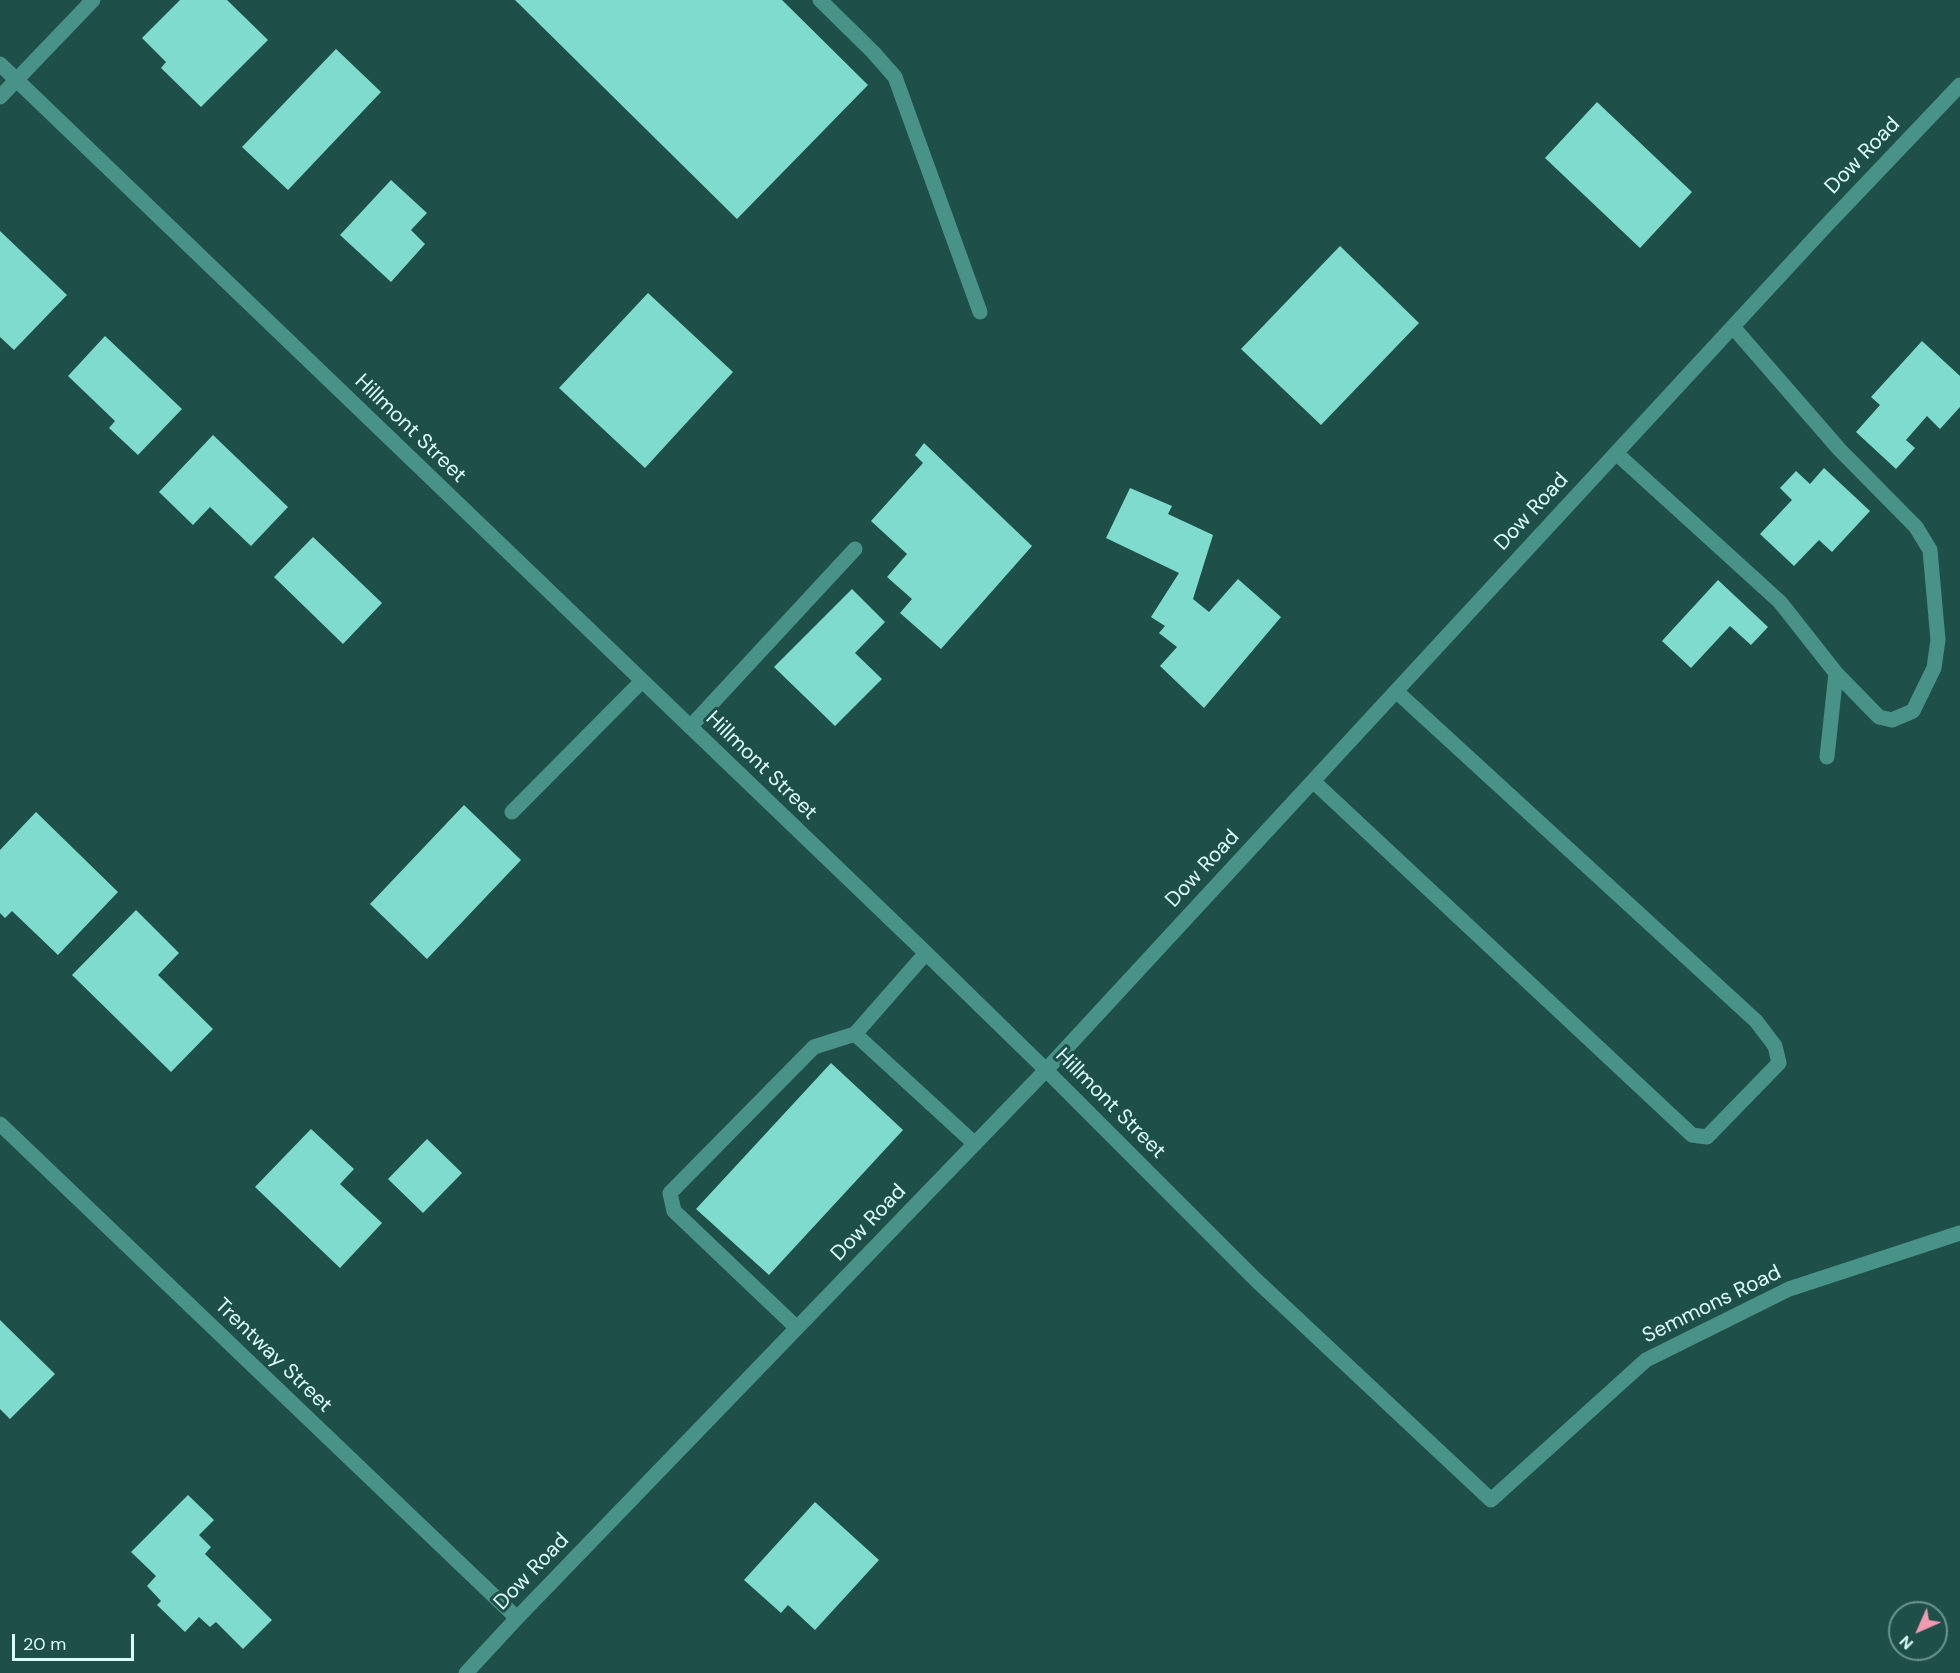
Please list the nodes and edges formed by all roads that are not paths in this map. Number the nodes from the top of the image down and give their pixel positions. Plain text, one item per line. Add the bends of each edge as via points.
1 (93, 0) edge
2 (820, 0) edge
3 (0, 64) edge
4 (17, 81) junction
5 (1960, 85) edge
6 (0, 98) edge
7 (980, 312) dead end
8 (1733, 327) junction
9 (1616, 453) junction
10 (855, 549) dead end
11 (1836, 673) junction
12 (642, 681) junction
13 (1396, 691) junction
14 (690, 727) junction
15 (1827, 757) dead end
16 (1312, 781) junction
17 (512, 812) dead end
18 (926, 953) junction
19 (855, 1034) junction
20 (1046, 1070) junction
21 (0, 1124) edge
22 (975, 1144) junction
23 (1960, 1233) edge
24 (797, 1328) junction
25 (1491, 1500) joint
26 (517, 1618) junction
27 (466, 1673) edge

1 - 4 street
2 - 7 street via 895,77
3 - 4 street, Hillmont Street
4 - 6 street
4 - 12 street, Hillmont Street
5 - 8 street, Dow Road
8 - 9 street, Dow Road
8 - 11 street via 1839,449 1916,527 1930,550 1938,640 1934,668 1913,711 1892,720 1879,717
9 - 11 street via 1780,602
9 - 13 street, Dow Road
10 - 14 street
11 - 15 street
12 - 14 street, Hillmont Street
12 - 17 street
13 - 16 street, Dow Road
13 - 16 street via 1756,1021 1775,1046 1779,1063 1707,1137 1692,1135
14 - 18 street, Hillmont Street
16 - 20 street, Dow Road
18 - 19 street
18 - 20 street, Hillmont Street
19 - 22 street
19 - 24 street via 814,1047 670,1193 674,1211
20 - 22 street, Dow Road
20 - 25 street, Hillmont Street via 1255,1279
21 - 26 street, Trentway Street
22 - 24 street, Dow Road
23 - 25 street, Semmons Road via 1789,1289 1646,1360
24 - 26 street, Dow Road
26 - 27 street, Dow Road

